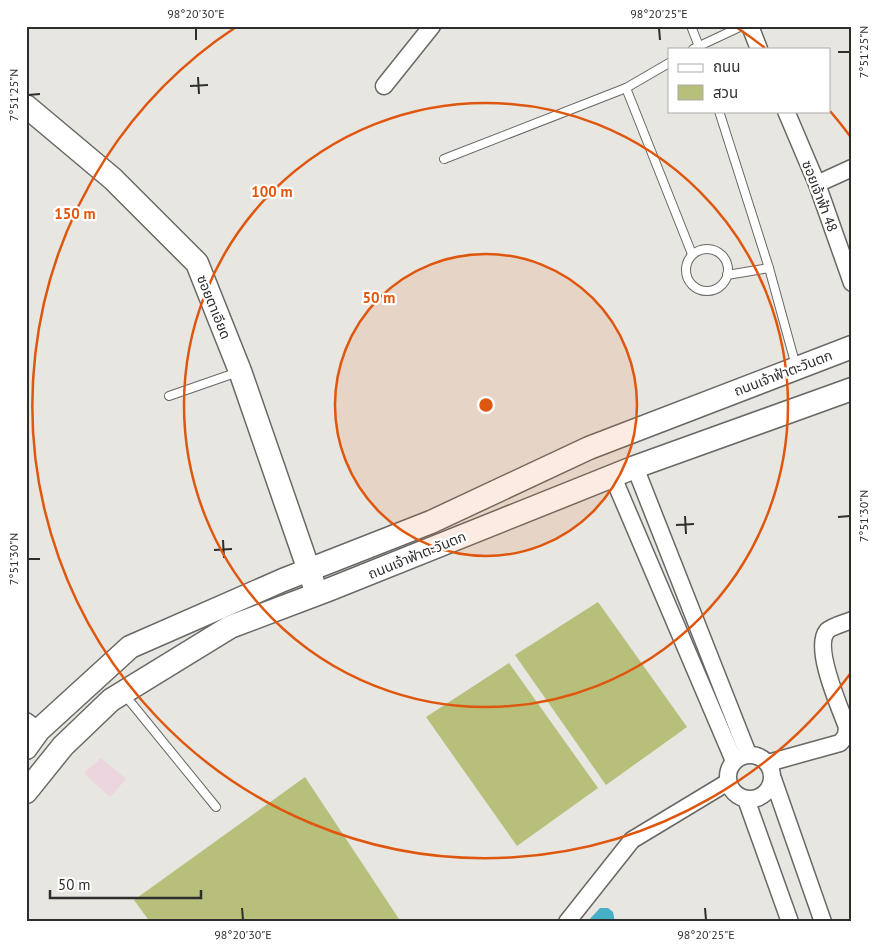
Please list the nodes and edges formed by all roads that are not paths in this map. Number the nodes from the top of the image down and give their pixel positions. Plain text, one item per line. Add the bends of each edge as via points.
1 (432, 26) edge
2 (691, 26) edge
3 (742, 26) edge
4 (750, 26) edge
5 (697, 48) edge
6 (759, 48) edge
7 (668, 64) edge
8 (384, 86) dead end
9 (626, 88) junction
10 (26, 106) edge
11 (719, 112) edge
12 (786, 112) edge
13 (444, 159) dead end
14 (852, 168) edge
15 (817, 184) junction
16 (692, 254) junction
17 (769, 268) junction
18 (727, 275) junction
19 (852, 283) edge
20 (852, 347) edge
21 (796, 368) junction
22 (240, 372) junction
23 (852, 389) edge
24 (169, 396) dead end
25 (635, 467) junction
26 (613, 477) junction
27 (308, 570) junction
28 (318, 594) junction
29 (852, 620) edge
30 (123, 693) junction
31 (31, 733) edge
32 (741, 758) junction
33 (771, 771) junction
34 (728, 782) junction
35 (26, 792) edge
36 (746, 799) junction
37 (216, 807) dead end
38 (566, 922) edge
39 (790, 922) edge
40 (823, 922) edge

1 - 8 street
2 - 5 lane
3 - 5 lane
4 - 6 street
7 - 9 lane
9 - 13 lane
9 - 16 lane
10 - 22 main road, ซอยตาเอียด via 113,179 197,263
11 - 17 lane
12 - 15 street, ซอยเจ้าฟ้า 48
14 - 15 street
15 - 19 street, ซอยเจ้าฟ้า 48
16 - 18 lane via 703,249 716,251 726,261
16 - 18 lane via 685,275 693,287 703,292 716,290
17 - 18 lane
17 - 21 lane
20 - 21 main road, ถนนเจ้าฟ้าตะวันตก
21 - 27 main road, ถนนเจ้าฟ้าตะวันตก via 589,448 431,522
22 - 24 lane
22 - 27 main road, ซอยตาเอียด
23 - 25 main road, ถนนเจ้าฟ้าตะวันตก
25 - 26 main road, ถนนเจ้าฟ้าตะวันตก
25 - 32 street
26 - 28 main road, ถนนเจ้าฟ้าตะวันตก
26 - 32 street
27 - 28 main road, ซอยตาเอียด
27 - 31 main road, ถนนเจ้าฟ้าตะวันตก via 130,647
28 - 30 main road, ถนนเจ้าฟ้าตะวันตก via 230,627
29 - 33 street via 828,630 823,639 823,658 847,728 846,736 840,742
30 - 35 main road, ถนนเจ้าฟ้าตะวันตก via 63,746
30 - 37 lane
32 - 33 street via 760,756
32 - 34 street via 728,771
33 - 36 street via 768,790 758,798
33 - 40 street
34 - 36 street via 734,793
34 - 38 street via 632,840
36 - 39 street

